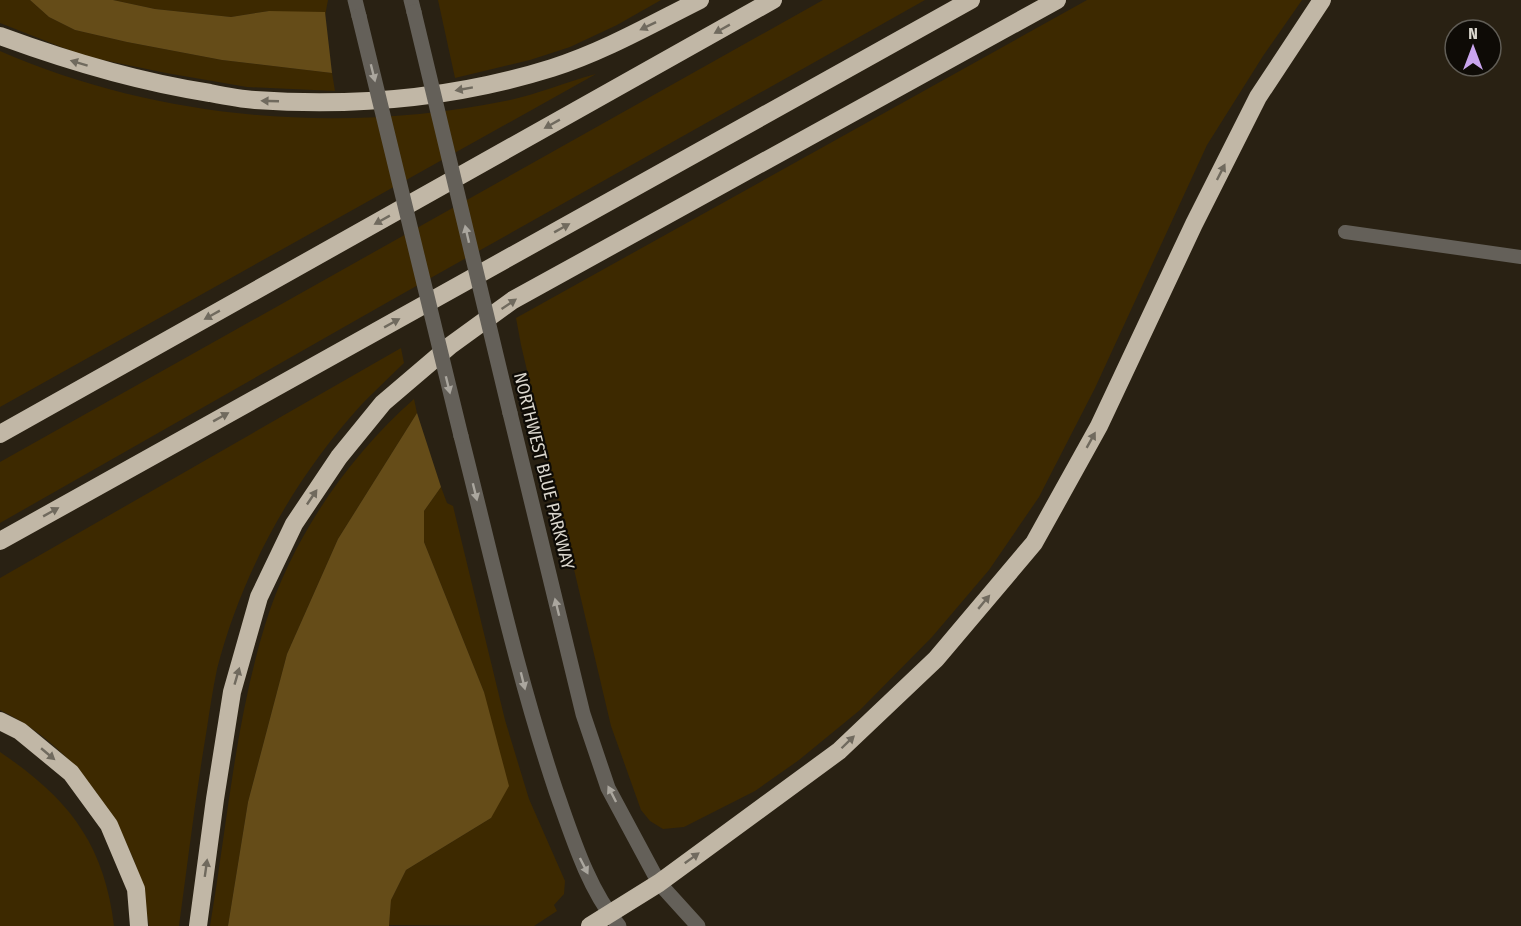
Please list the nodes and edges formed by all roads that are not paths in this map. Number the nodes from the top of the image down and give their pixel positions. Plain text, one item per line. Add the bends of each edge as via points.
1 (355, 0) edge
2 (700, 0) edge
3 (773, 0) edge
4 (971, 0) edge
5 (1057, 0) edge
6 (1322, 0) edge
7 (413, 6) edge
8 (0, 36) edge
9 (1345, 232) dead end
10 (1521, 257) edge
11 (0, 434) edge
12 (0, 541) edge
13 (0, 722) edge
14 (659, 883) junction
15 (614, 920) edge
16 (139, 926) edge
17 (198, 926) edge
18 (590, 926) edge
19 (698, 926) edge

1 -> 15 street, bridge via 533,722 577,852
2 -> 8 highway via 554,68 493,84 417,97 340,103 253,100 170,87 81,64
3 -> 11 highway
12 -> 4 highway
17 -> 5 highway via 232,692 259,597 294,524 339,457 383,403 451,345 513,300
14 -> 6 highway via 839,751 936,659 1034,543 1099,426 1258,97
14 -> 7 street, NORTHWEST BLUE PARKWAY, bridge via 608,788 583,714
9 - 10 lane
13 -> 16 highway via 20,731 71,773 109,825 136,890
14 - 15 highway
14 - 19 street, NORTHWEST BLUE PARKWAY
15 - 18 highway

